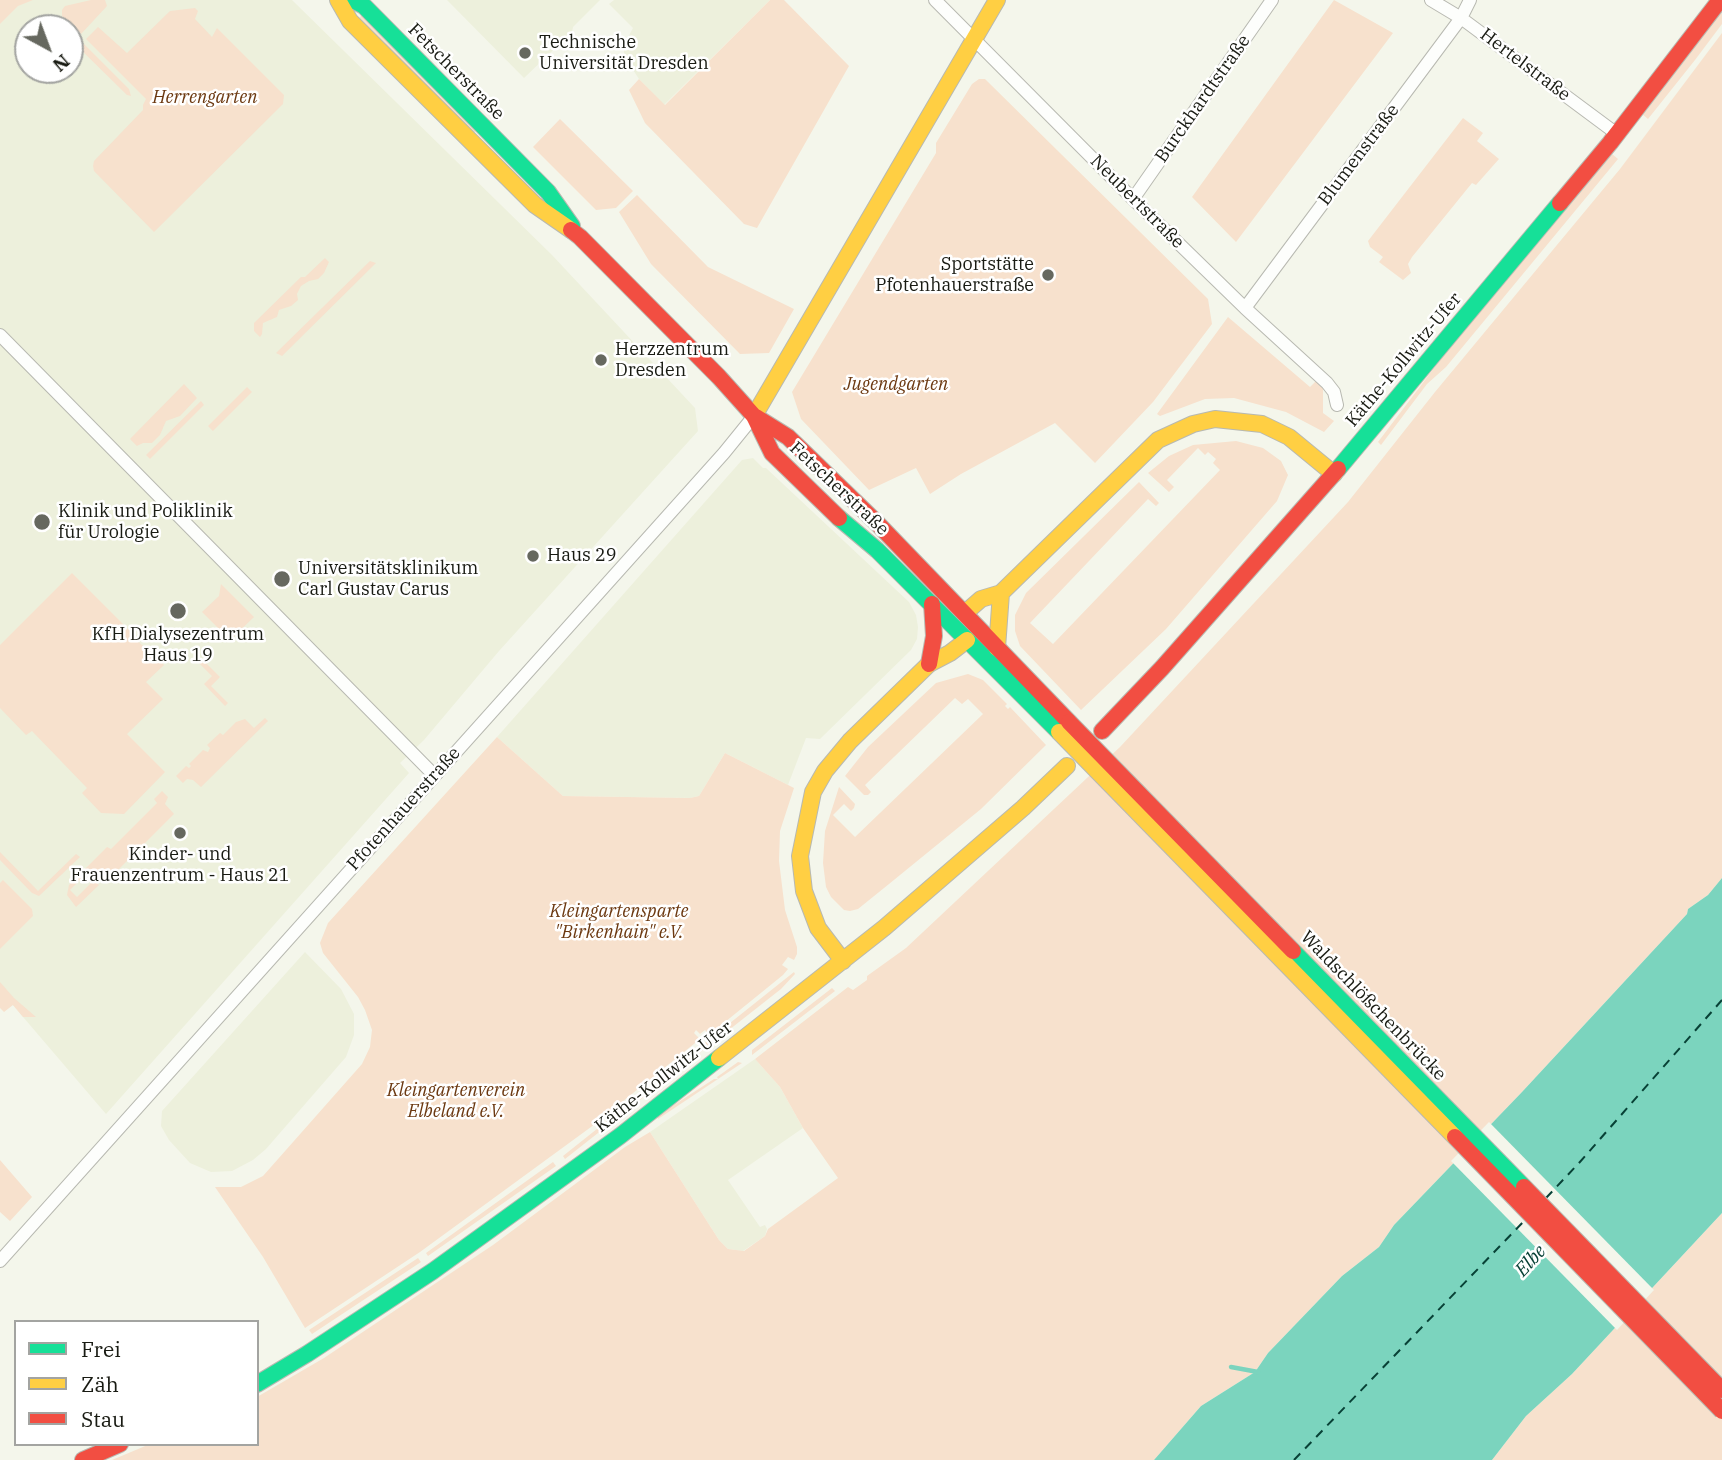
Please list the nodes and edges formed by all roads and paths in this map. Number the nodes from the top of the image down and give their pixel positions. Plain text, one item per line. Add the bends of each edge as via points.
1 (338, 0) edge
2 (353, 0) edge
3 (935, 0) edge
4 (997, 0) edge
5 (1272, 0) edge
6 (1431, 0) edge
7 (1470, 0) edge
8 (1720, 0) edge
9 (1461, 18) junction
10 (974, 40) junction
11 (1617, 134) junction
12 (1133, 199) junction
13 (580, 237) junction
14 (1245, 308) junction
15 (0, 335) edge
16 (1337, 405) dead end
17 (754, 416) junction
18 (1334, 474) junction
19 (1001, 593) junction
20 (932, 604) junction
21 (965, 613) junction
22 (967, 639) junction
23 (997, 648) junction
24 (929, 664) junction
25 (1064, 727) junction
26 (1102, 731) dead end
27 (1067, 766) dead end
28 (434, 775) junction
29 (843, 961) junction
30 (0, 1261) edge
31 (259, 1383) edge
32 (1722, 1390) edge
33 (1722, 1411) edge
34 (115, 1446) edge
35 (83, 1460) edge

1 - 13 main road via 349,20 535,205
2 - 13 main road, Fetscherstraße via 548,192
3 - 10 street, Neubertstraße
4 - 10 main road
5 - 12 street, Burckhardtstraße
6 - 9 street, Hertelstraße
7 - 9 street, Blumenstraße
8 - 11 main road, Käthe-Kollwitz-Ufer
9 - 11 street, Hertelstraße
9 - 14 street, Blumenstraße
10 - 12 street, Neubertstraße
10 - 17 main road
11 - 18 main road, Käthe-Kollwitz-Ufer
12 - 14 street, Neubertstraße
13 - 17 main road
14 - 16 street, Neubertstraße via 1327,383
15 - 28 street
17 - 20 main road, Fetscherstraße via 775,456
17 - 21 main road, Fetscherstraße via 788,437
17 - 28 street, Pfotenhauerstraße
18 - 19 main road via 1289,437 1262,424 1215,419 1192,424 1158,440
18 - 26 main road, Käthe-Kollwitz-Ufer
19 - 21 main road via 981,599
19 - 23 main road
20 - 22 main road, Fetscherstraße
20 - 24 main road via 934,636
21 - 23 main road, Fetscherstraße
22 - 24 main road
22 - 25 main road, Fetscherstraße
23 - 25 main road, Waldschlößchenbrücke
24 - 29 main road via 850,740 813,792 800,856 804,891 818,928
25 - 32 main road, Waldschlößchenbrücke, bridge
25 - 33 main road, Waldschlößchenbrücke, bridge
27 - 29 main road, Käthe-Kollwitz-Ufer
28 - 30 street, Pfotenhauerstraße
29 - 31 main road, Käthe-Kollwitz-Ufer via 568,1175 399,1294
34 - 35 main road

